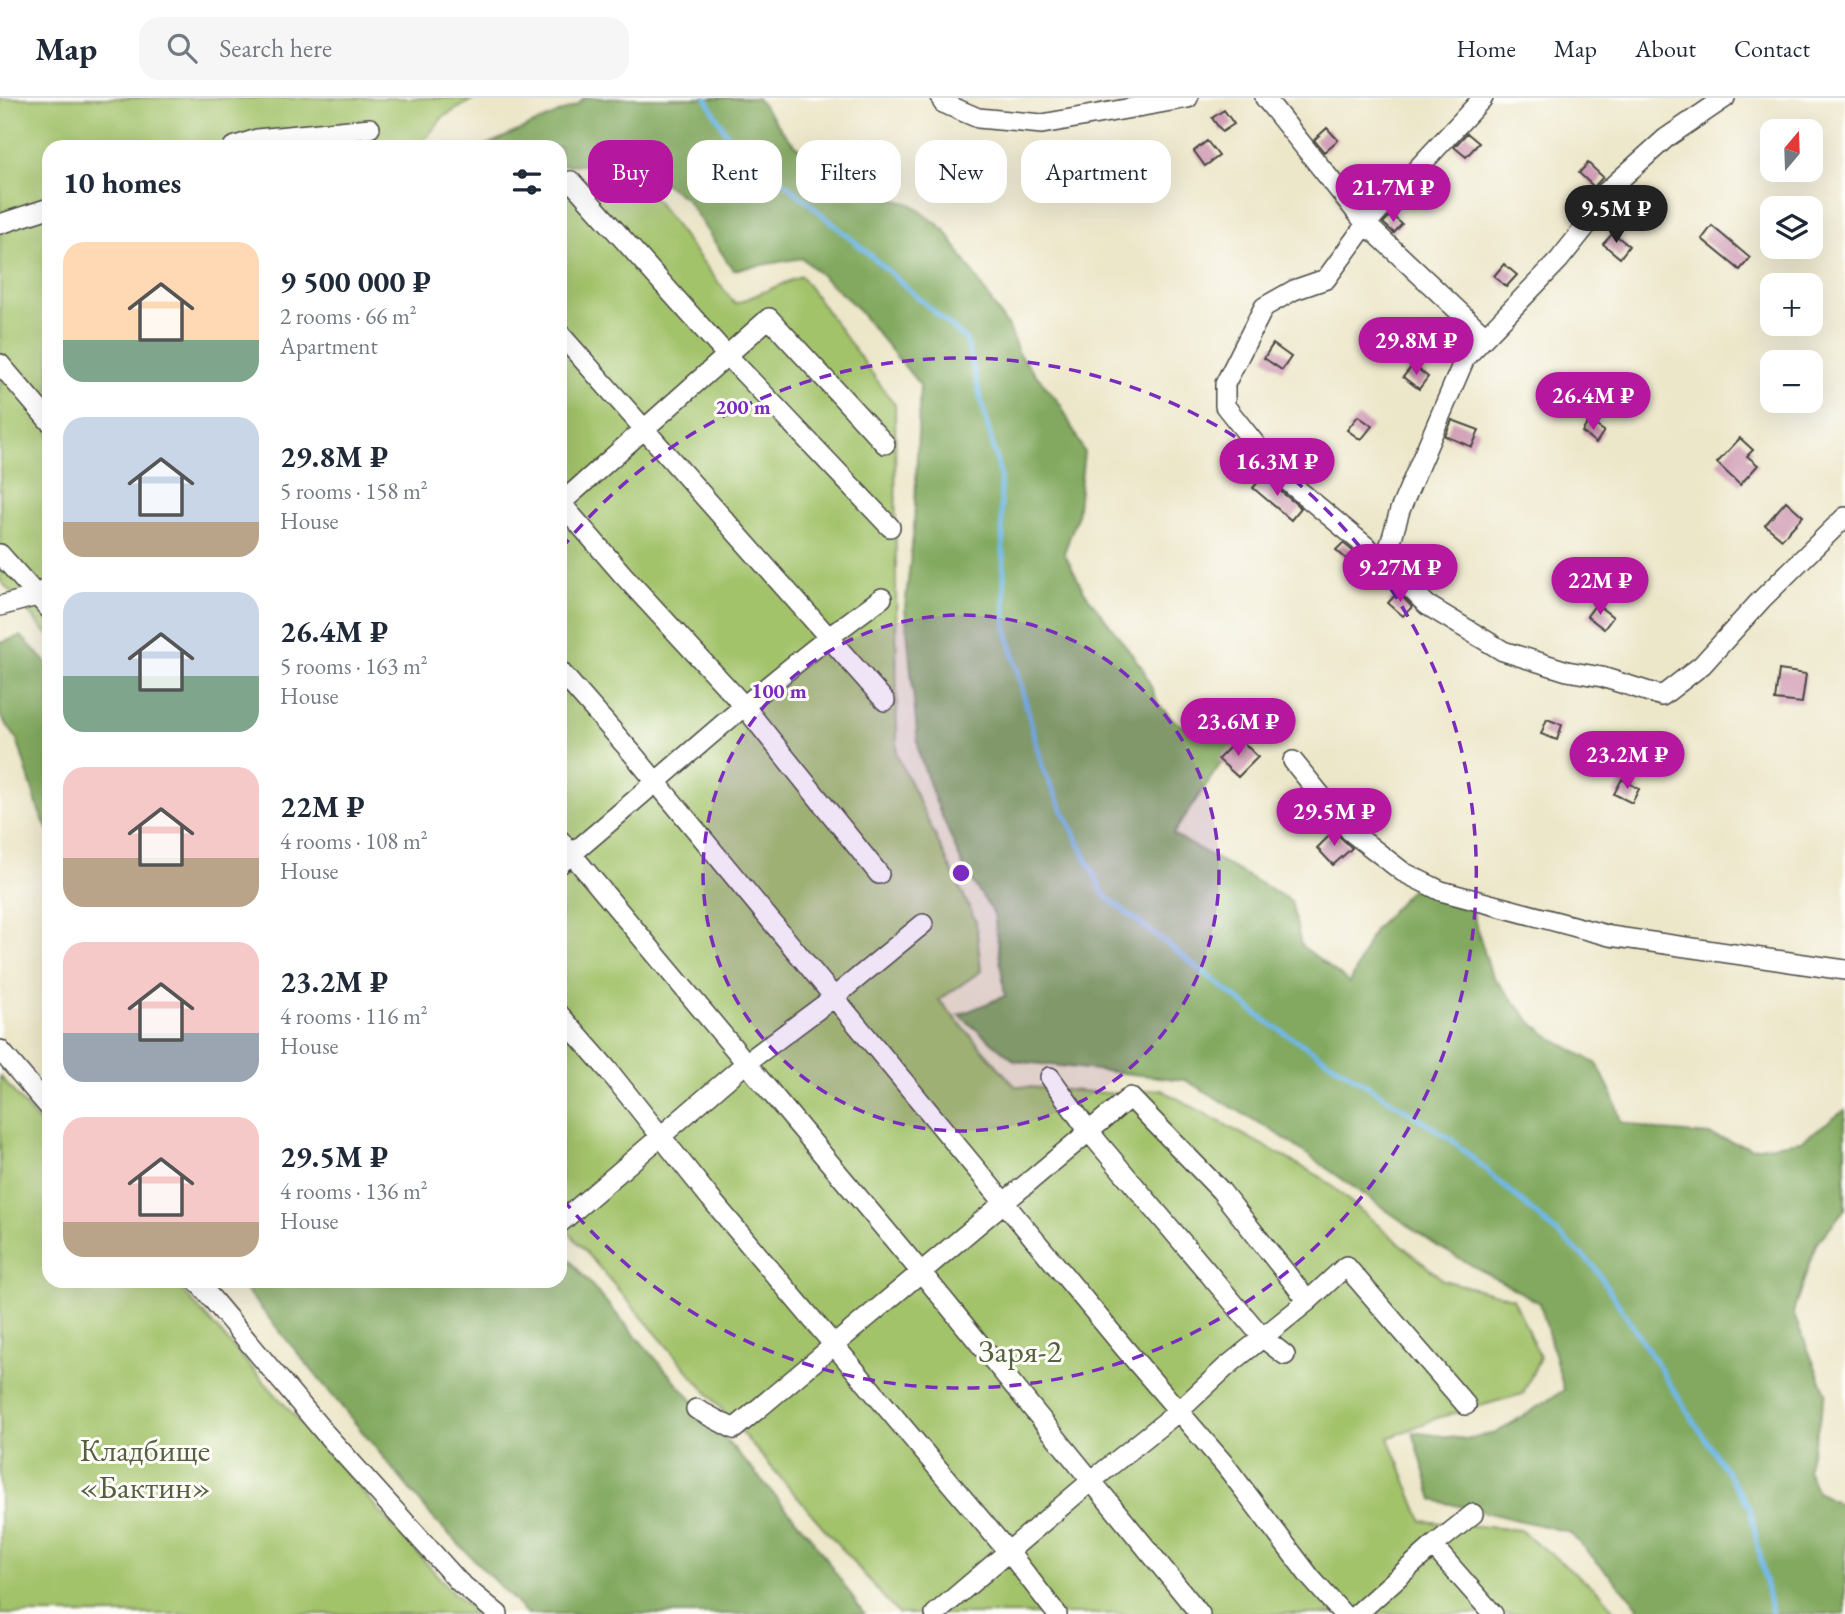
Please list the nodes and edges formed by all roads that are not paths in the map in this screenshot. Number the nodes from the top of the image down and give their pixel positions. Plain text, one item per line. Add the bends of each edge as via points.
1 (941, 98) edge
2 (1188, 98) edge
3 (1265, 98) edge
4 (1483, 98) edge
5 (1725, 98) edge
6 (370, 128) dead end
7 (254, 140) edge
8 (567, 183) edge
9 (42, 210) edge
10 (0, 224) edge
11 (1366, 224) junction
12 (1485, 336) junction
13 (567, 342) edge
14 (728, 355) junction
15 (0, 364) edge
16 (42, 413) edge
17 (644, 431) junction
18 (885, 444) dead end
19 (567, 497) edge
20 (567, 511) edge
21 (1845, 517) edge
22 (890, 527) dead end
23 (0, 554) edge
24 (1385, 562) junction
25 (42, 594) edge
26 (42, 598) edge
27 (882, 598) dead end
28 (0, 606) edge
29 (827, 637) junction
30 (567, 679) edge
31 (885, 701) dead end
32 (744, 706) junction
33 (1293, 761) dead end
34 (655, 781) junction
35 (567, 851) edge
36 (567, 856) edge
37 (879, 874) dead end
38 (923, 924) dead end
39 (1845, 970) edge
40 (833, 998) junction
41 (567, 1023) edge
42 (0, 1050) edge
43 (746, 1063) junction
44 (1050, 1077) dead end
45 (42, 1096) edge
46 (1090, 1133) junction
47 (661, 1137) junction
48 (1004, 1202) junction
49 (567, 1217) edge
50 (921, 1272) junction
51 (203, 1288) edge
52 (1308, 1301) junction
53 (1263, 1339) junction
54 (833, 1344) junction
55 (1285, 1355) dead end
56 (1466, 1405) dead end
57 (696, 1409) dead end
58 (1179, 1411) junction
59 (1090, 1482) junction
60 (1473, 1514) dead end
61 (1433, 1546) junction
62 (1007, 1551) junction
63 (498, 1614) edge
64 (935, 1614) edge
65 (1057, 1614) edge
66 (1200, 1614) edge
67 (1343, 1614) edge
68 (1357, 1614) edge
69 (1493, 1614) edge

1 - 2 street via 978,118 1042,124
3 - 11 street
4 - 11 street
5 - 12 street via 1666,138 1606,192 1591,220 1559,260
6 - 7 street
8 - 14 street via 571,181
9 - 10 street
11 - 12 street
11 - 24 street via 1326,279 1293,290 1264,307 1225,384 1225,406 1280,475
12 - 24 street via 1465,358 1449,392
13 - 17 street
14 - 17 street
14 - 18 street via 769,318
14 - 22 street
15 - 16 street
17 - 19 street
17 - 29 street
20 - 32 street
21 - 24 street via 1702,665 1662,696 1503,651 1427,605
23 - 25 street
26 - 28 street
27 - 29 street
29 - 31 street
29 - 32 street
30 - 34 street
32 - 34 street
32 - 37 street
33 - 39 street via 1350,831 1403,872 1441,891 1610,936
34 - 35 street
34 - 40 street
36 - 43 street
38 - 40 street
40 - 43 street
40 - 48 street
41 - 47 street
42 - 45 street
43 - 47 street
43 - 50 street
44 - 46 street
46 - 48 street
46 - 52 street via 1130,1097 1221,1191
46 - 53 street
47 - 49 street
47 - 54 street
48 - 50 street
48 - 58 street
50 - 54 street
50 - 59 street
51 - 63 street via 450,1572
52 - 53 street
52 - 56 street via 1346,1266
53 - 55 street
53 - 58 street
54 - 57 street via 734,1429
54 - 62 street
58 - 59 street
58 - 67 street
59 - 62 street
59 - 66 street
60 - 61 street
61 - 68 street
61 - 69 street
62 - 64 street
62 - 65 street

